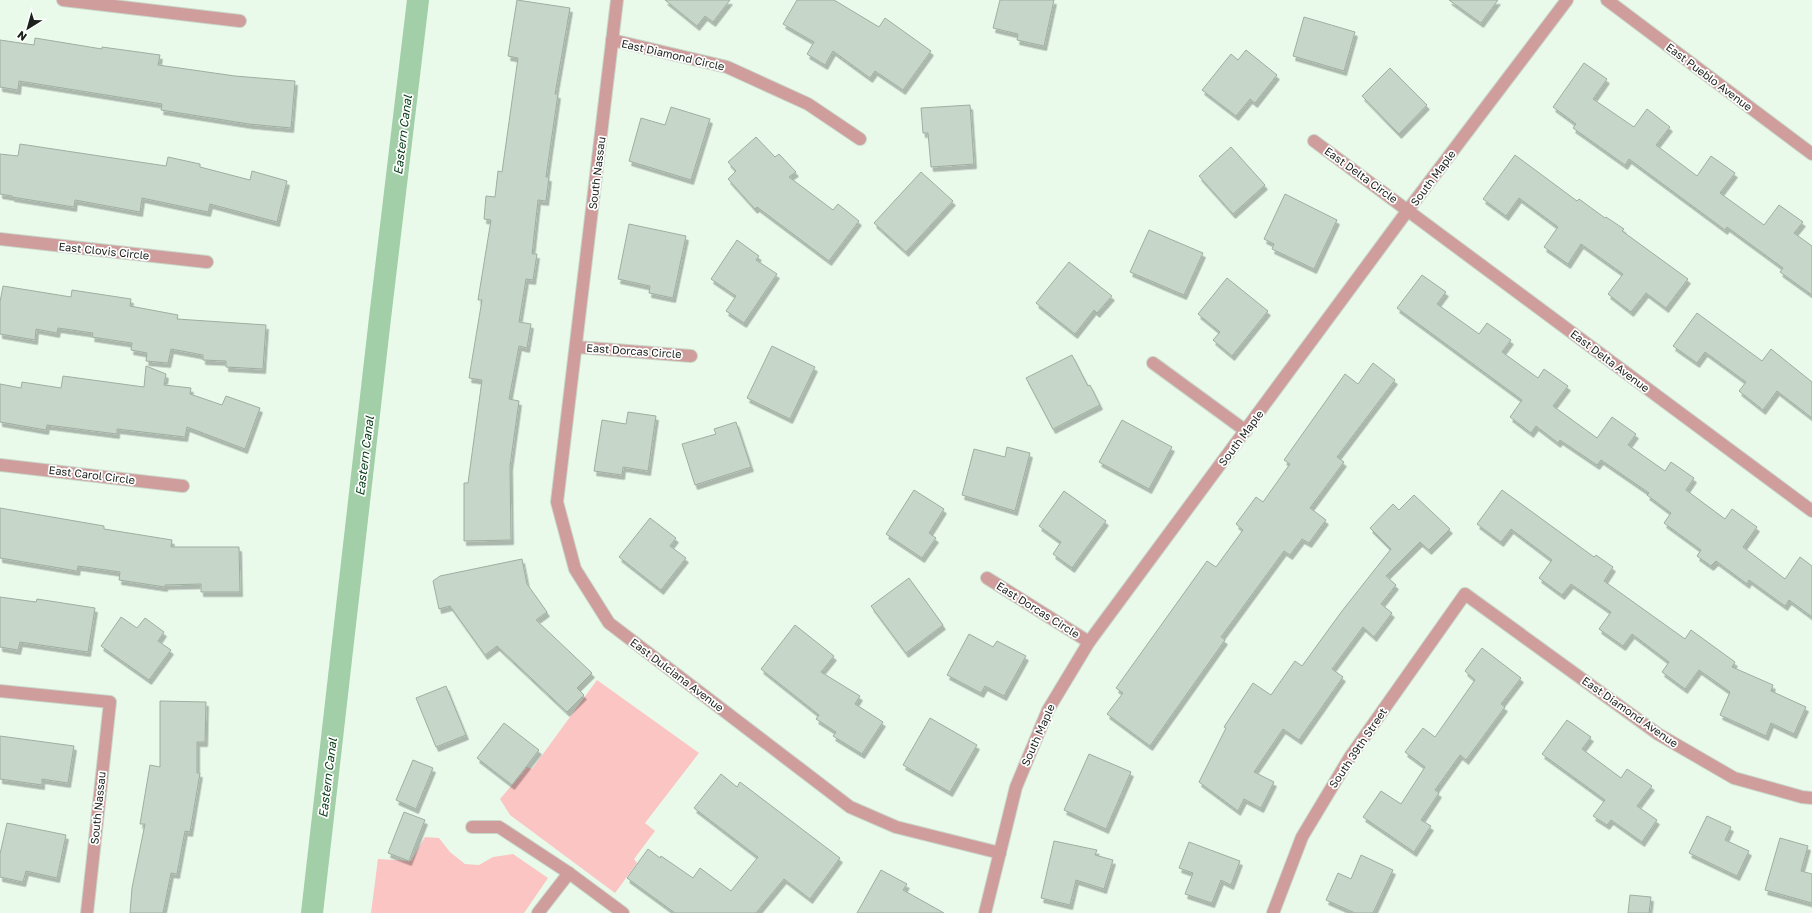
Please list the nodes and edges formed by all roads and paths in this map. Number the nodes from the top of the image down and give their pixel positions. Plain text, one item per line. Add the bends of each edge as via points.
1 (63, 0) edge
2 (617, 0) edge
3 (1567, 0) edge
4 (1607, 0) edge
5 (240, 21) dead end
6 (612, 40) junction
7 (860, 139) dead end
8 (1314, 141) dead end
9 (1812, 154) edge
10 (1408, 210) junction
11 (0, 239) edge
12 (208, 262) dead end
13 (577, 347) junction
14 (691, 356) dead end
15 (1153, 363) dead end
16 (1246, 431) junction
17 (0, 465) edge
18 (183, 486) dead end
19 (1812, 511) edge
20 (987, 578) dead end
21 (1465, 594) joint
22 (1089, 642) junction
23 (0, 691) edge
24 (1812, 798) edge
25 (472, 827) dead end
26 (1000, 853) junction
27 (569, 873) junction
28 (87, 913) edge
29 (538, 913) edge
30 (623, 913) edge
31 (985, 913) edge
32 (1273, 913) edge

1 - 5 street
2 - 6 street, South Nassau
3 - 10 street, South Maple
4 - 9 street, East Pueblo Avenue
6 - 7 street, East Diamond Circle via 727,67 808,104
6 - 13 street, South Nassau
8 - 10 street, East Delta Circle
10 - 16 street, South Maple
10 - 19 street, East Delta Avenue
11 - 12 street, East Clovis Circle
13 - 14 street, East Dorcas Circle
13 - 26 street, East Dulciana Avenue via 557,502 575,569 609,623 850,807 896,827
15 - 16 street
16 - 22 street, South Maple
17 - 18 street, East Carol Circle
20 - 22 street, East Dorcas Circle
21 - 24 street, East Diamond Avenue via 1658,734 1734,778
21 - 32 street, South 39th Street via 1334,783 1302,837
22 - 26 street, South Maple via 1048,710 1016,787
23 - 28 street, South Nassau via 110,702
25 - 27 street via 499,827
26 - 31 street, South Maple
27 - 29 street
27 - 30 street

